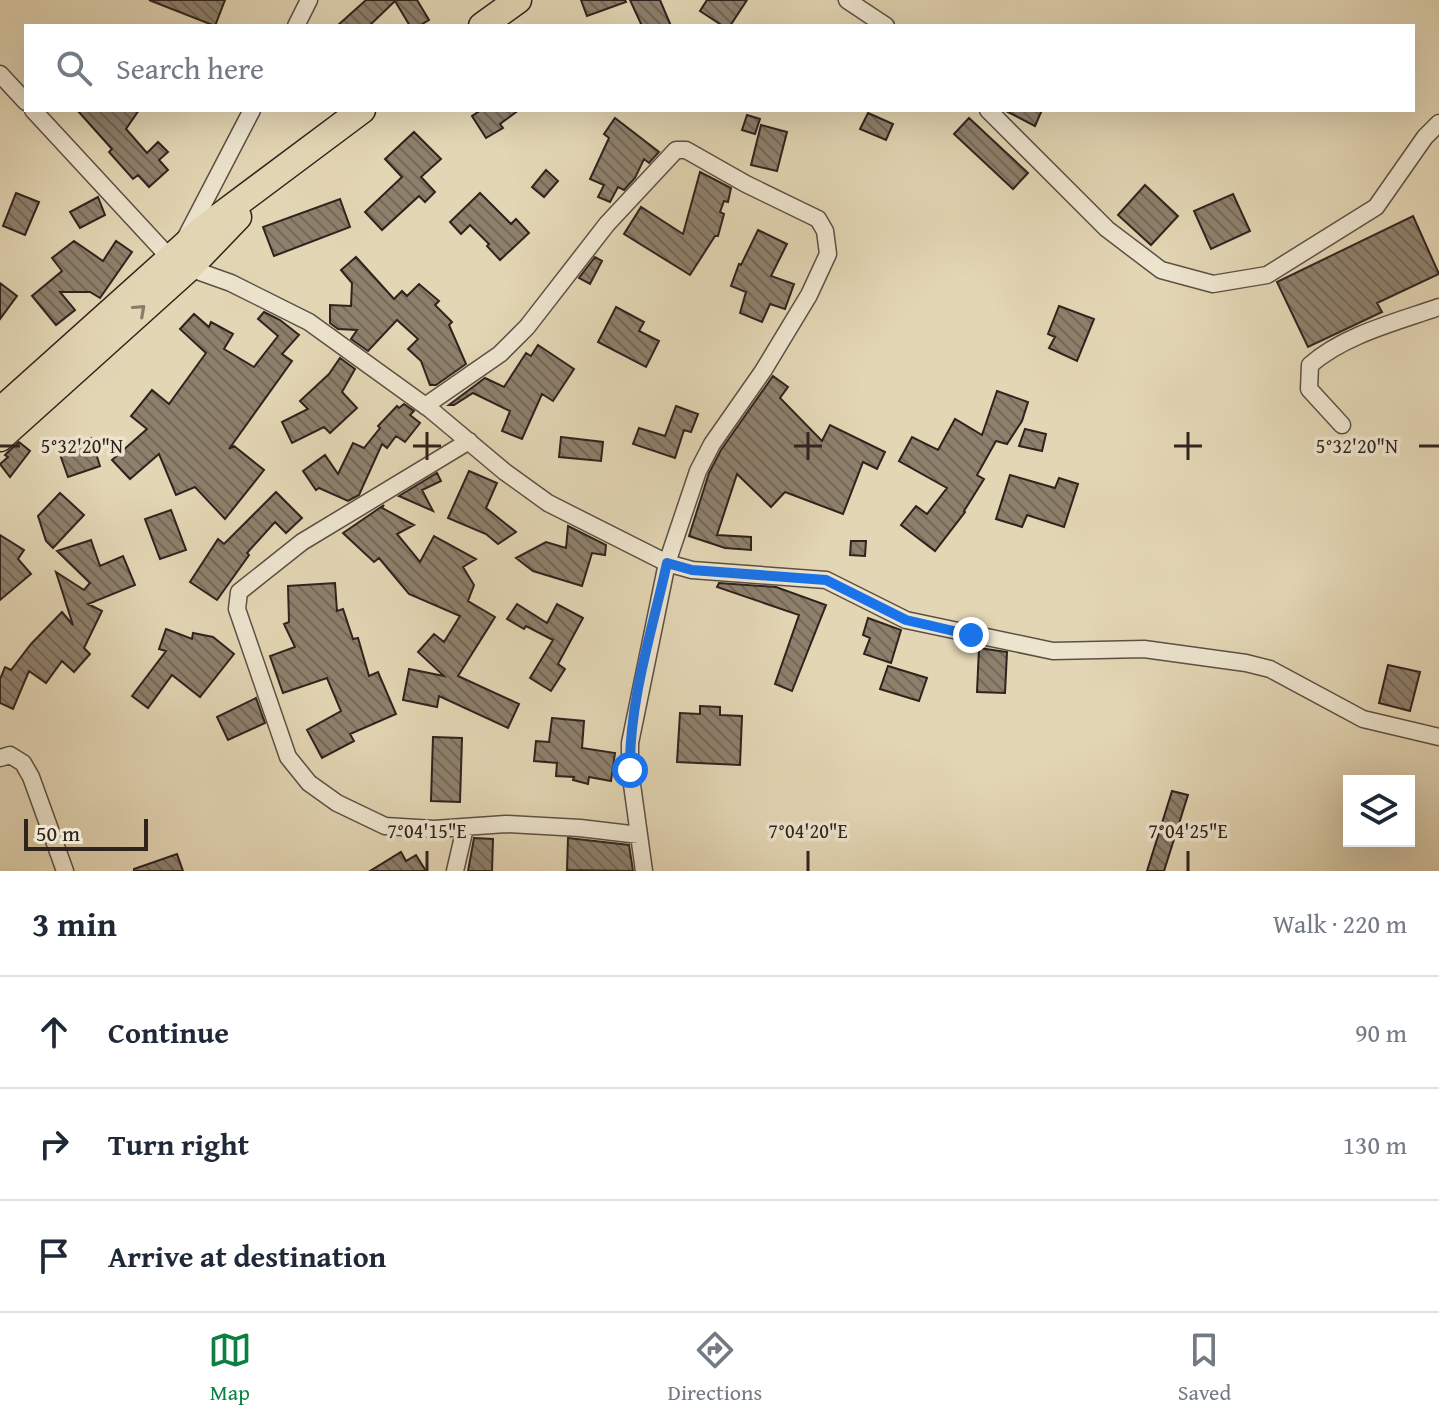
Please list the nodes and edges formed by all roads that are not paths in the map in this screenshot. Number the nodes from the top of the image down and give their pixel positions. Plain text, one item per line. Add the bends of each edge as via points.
1 (309, 0) edge
2 (518, 0) edge
3 (847, 0) edge
4 (297, 24) edge
5 (485, 24) edge
6 (883, 24) edge
7 (0, 74) edge
8 (24, 100) edge
9 (35, 112) edge
10 (251, 112) edge
11 (359, 112) edge
12 (990, 112) edge
13 (1439, 123) edge
14 (179, 258) junction
15 (1439, 307) edge
16 (425, 406) junction
17 (0, 411) edge
18 (1342, 425) dead end
19 (0, 438) edge
20 (469, 441) junction
21 (667, 563) junction
22 (1439, 737) edge
23 (0, 758) edge
24 (465, 828) junction
25 (639, 835) junction
26 (65, 871) edge
27 (455, 871) edge
28 (644, 871) edge

1 - 4 street
2 - 5 main road
3 - 6 street
7 - 8 street
9 - 14 street
10 - 14 street
11 - 14 main road via 204,228
12 - 13 street via 1107,229 1161,270 1213,284 1267,275 1376,207
14 - 16 street via 309,322
14 - 17 main road
19 -> 14 main road
15 - 18 street via 1324,353 1310,365 1309,389
16 - 20 street
16 - 21 street via 500,354 527,327 607,224 676,150 686,150 818,219 828,254 763,371 712,444
20 - 21 street via 548,503
20 - 24 street via 302,542 239,592 237,609 288,757 309,783 385,826
21 - 22 street via 692,570 826,580 906,620 1053,651 1144,649 1246,663 1270,669 1363,719
21 - 25 street via 630,743
23 - 26 street via 10,755 23,763
24 - 25 street via 506,824
24 - 27 street
25 - 28 street

